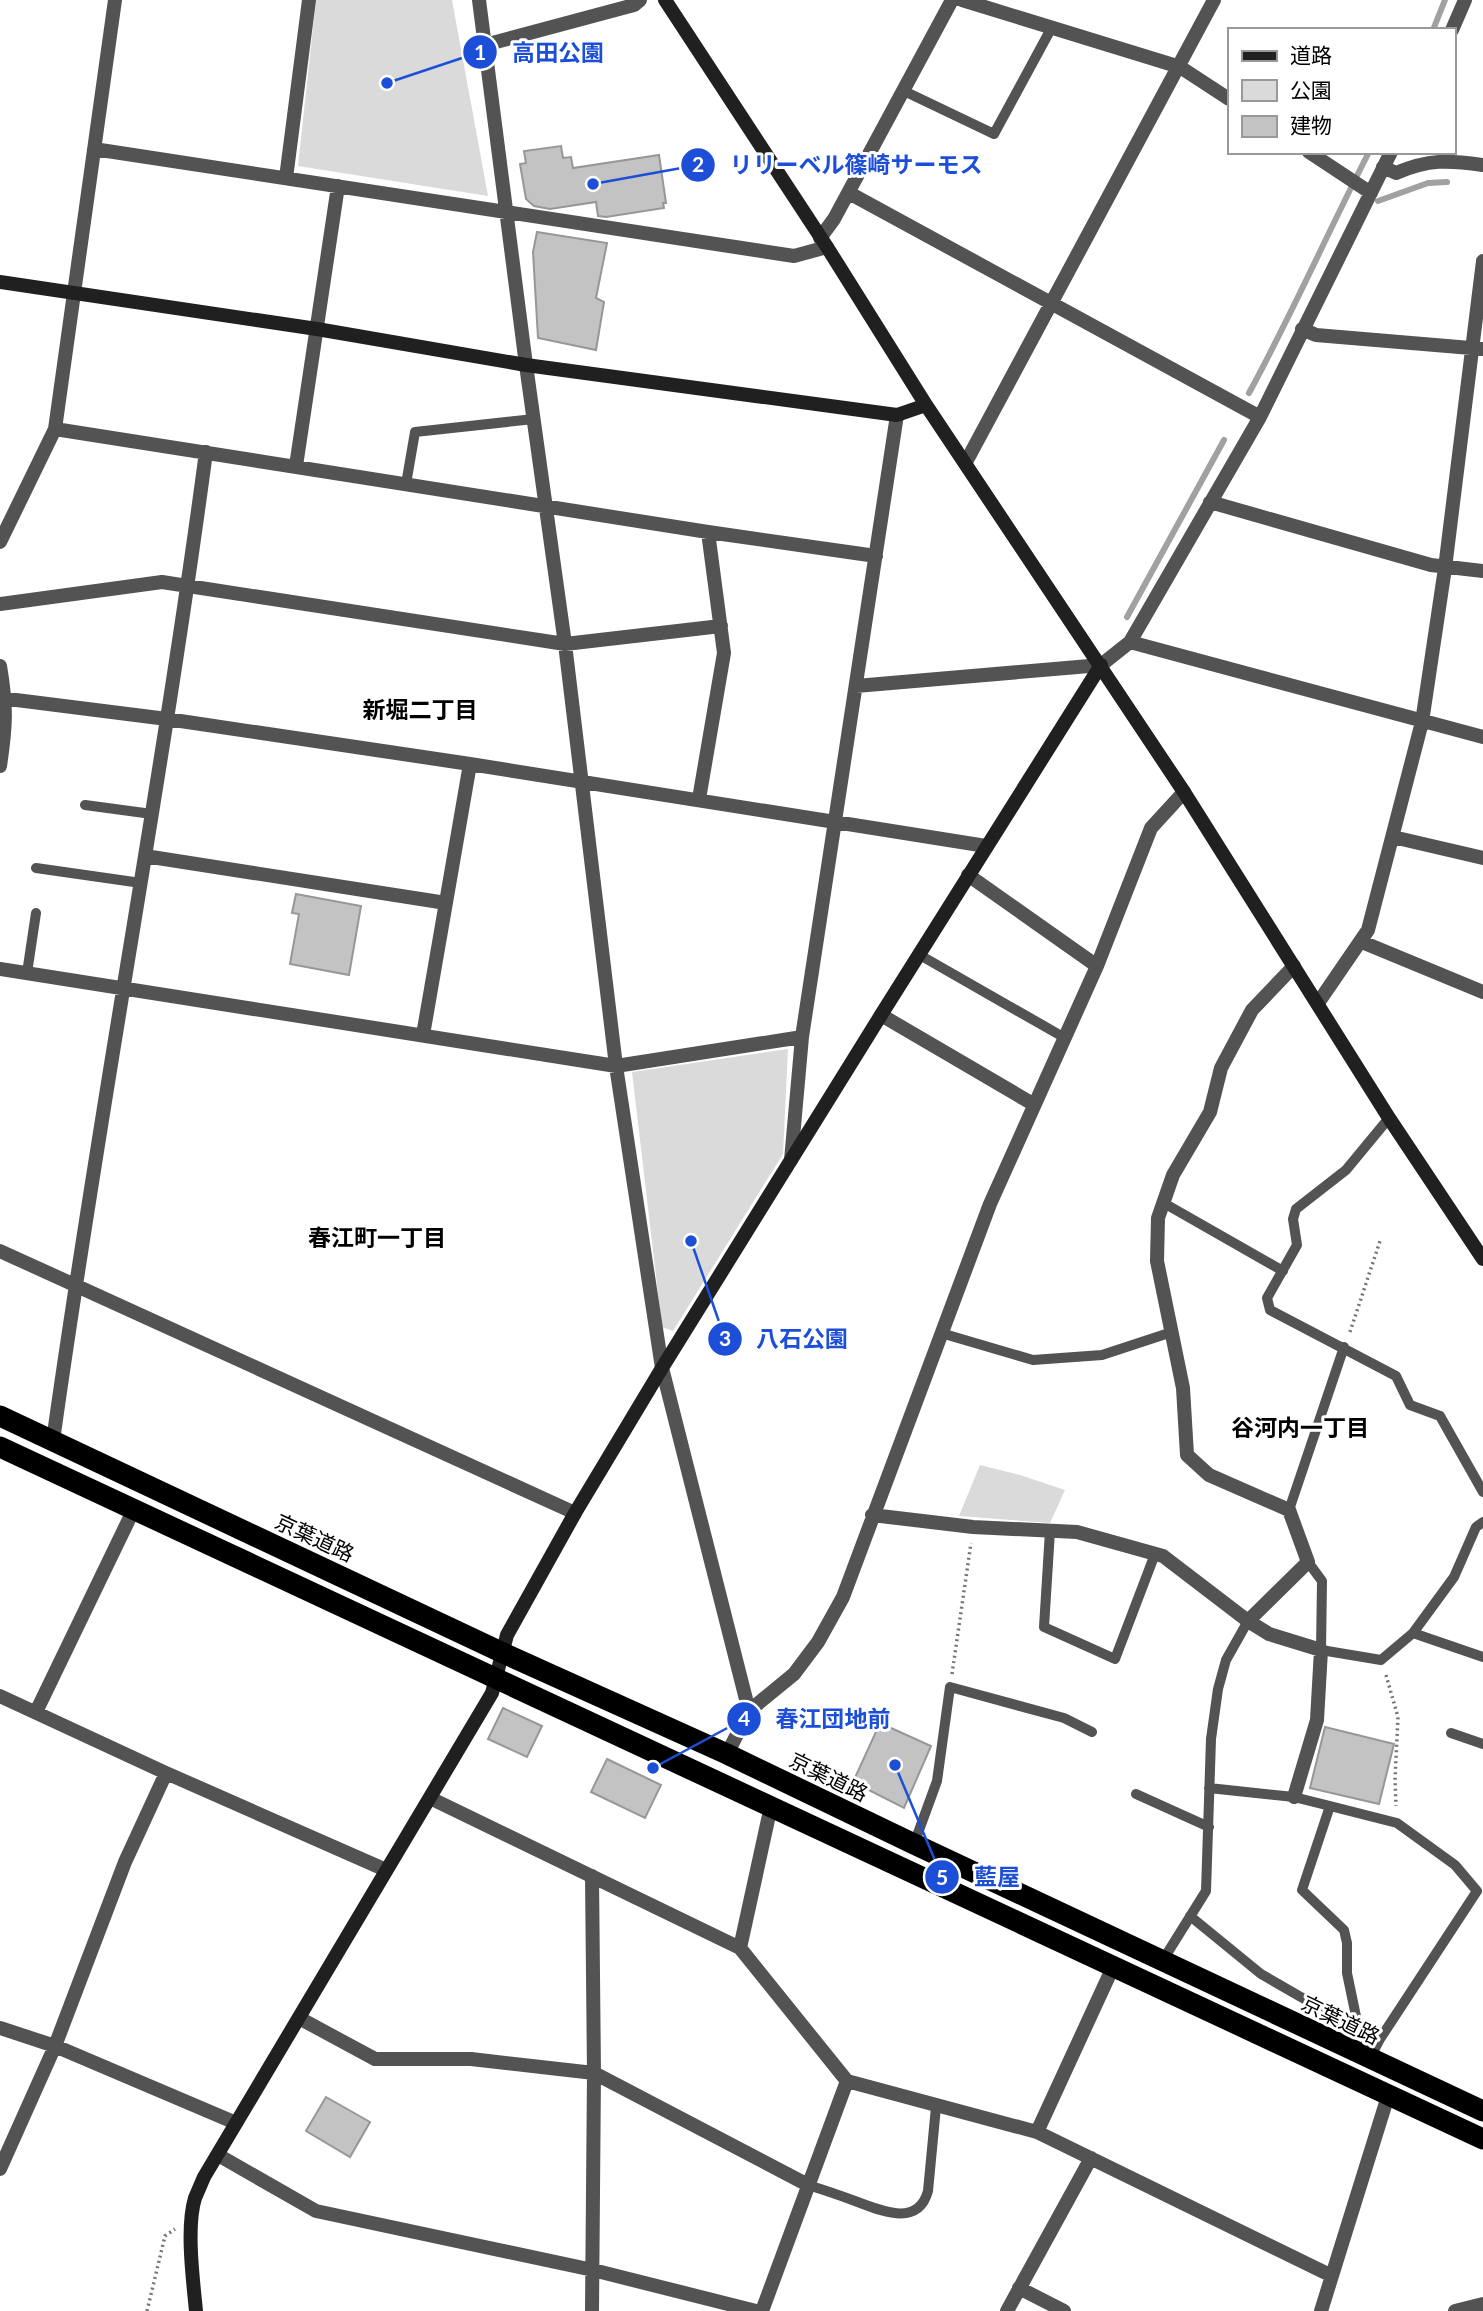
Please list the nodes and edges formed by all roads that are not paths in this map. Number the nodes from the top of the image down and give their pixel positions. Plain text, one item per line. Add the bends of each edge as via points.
1 (115, 0) edge
2 (309, 0) edge
3 (479, 0) edge
4 (640, 0) edge
5 (665, 0) edge
6 (952, 0) edge
7 (962, 0) edge
8 (1214, 0) edge
9 (1465, 0) edge
10 (1052, 27) junction
11 (1453, 28) edge
12 (485, 44) junction
13 (1180, 66) junction
14 (904, 91) junction
15 (1228, 98) edge
16 (94, 149) junction
17 (1313, 154) edge
18 (1390, 154) edge
19 (1483, 165) edge
20 (1383, 167) junction
21 (286, 178) junction
22 (338, 186) junction
23 (849, 193) junction
24 (1371, 193) junction
25 (508, 212) junction
26 (823, 243) junction
27 (1483, 261) edge
28 (0, 282) edge
29 (74, 294) junction
30 (1051, 303) junction
31 (317, 329) junction
32 (1302, 330) junction
33 (1477, 348) edge
34 (526, 365) junction
35 (926, 405) junction
36 (897, 415) junction
37 (1260, 417) junction
38 (534, 419) junction
39 (55, 429) junction
40 (206, 452) junction
41 (966, 462) junction
42 (296, 466) junction
43 (406, 484) junction
44 (1210, 502) junction
45 (545, 506) junction
46 (708, 532) junction
47 (0, 542) edge
48 (876, 556) junction
49 (1445, 568) junction
50 (1483, 572) edge
51 (188, 587) junction
52 (0, 604) edge
53 (721, 626) junction
54 (1130, 642) junction
55 (565, 645) junction
56 (1101, 665) junction
57 (0, 667) edge
58 (856, 686) junction
59 (3, 699) edge
60 (167, 719) junction
61 (1422, 722) junction
62 (1483, 737) edge
63 (470, 764) junction
64 (0, 766) edge
65 (582, 781) junction
66 (1184, 792) junction
67 (699, 799) junction
68 (85, 805) dead end
69 (152, 814) junction
70 (836, 822) junction
71 (1393, 837) junction
72 (986, 846) junction
73 (145, 856) junction
74 (1483, 858) edge
75 (36, 869) dead end
76 (968, 875) junction
77 (141, 883) junction
78 (446, 904) junction
79 (36, 913) dead end
80 (1362, 942) junction
81 (918, 954) junction
82 (1097, 966) junction
83 (1294, 966) junction
84 (0, 969) edge
85 (27, 973) junction
86 (124, 988) junction
87 (1483, 992) edge
88 (1318, 1003) junction
89 (881, 1015) junction
90 (423, 1035) junction
91 (802, 1037) junction
92 (1065, 1038) junction
93 (616, 1066) junction
94 (1034, 1104) junction
95 (1388, 1118) junction
96 (791, 1160) junction
97 (1162, 1202) junction
98 (0, 1251) edge
99 (1483, 1259) edge
100 (1283, 1271) junction
101 (75, 1286) junction
102 (1172, 1332) junction
103 (941, 1333) junction
104 (1344, 1347) junction
105 (662, 1368) junction
106 (0, 1416) edge
107 (53, 1441) junction
108 (0, 1447) edge
109 (1483, 1492) edge
110 (134, 1509) junction
111 (1289, 1510) junction
112 (575, 1513) junction
113 (872, 1515) junction
114 (1483, 1522) edge
115 (1050, 1531) junction
116 (1155, 1554) junction
117 (1308, 1562) junction
118 (1248, 1621) junction
119 (1413, 1633) junction
120 (1321, 1650) junction
121 (501, 1652) junction
122 (1483, 1657) edge
123 (497, 1678) junction
124 (0, 1696) edge
125 (749, 1711) junction
126 (36, 1712) junction
127 (1092, 1732) dead end
128 (1451, 1733) dead end
129 (1483, 1744) edge
130 (727, 1754) junction
131 (166, 1773) junction
132 (1209, 1787) junction
133 (1136, 1794) dead end
134 (1294, 1797) junction
135 (430, 1798) junction
136 (1330, 1806) junction
137 (771, 1807) junction
138 (1209, 1828) junction
139 (914, 1844) junction
140 (386, 1870) junction
141 (592, 1876) junction
142 (1190, 1916) junction
143 (740, 1948) junction
144 (1163, 1960) junction
145 (1113, 1967) junction
146 (299, 2018) junction
147 (1358, 2026) junction
148 (0, 2028) edge
149 (55, 2046) junction
150 (1367, 2059) junction
151 (594, 2073) junction
152 (847, 2081) junction
153 (1388, 2096) junction
154 (936, 2107) junction
155 (1483, 2111) edge
156 (236, 2123) junction
157 (1037, 2132) junction
158 (1483, 2139) edge
159 (218, 2155) junction
160 (1091, 2158) junction
161 (0, 2169) edge
162 (808, 2185) junction
163 (593, 2270) junction
164 (1330, 2275) junction
165 (1019, 2288) junction
166 (1483, 2304) edge
167 (196, 2311) edge
168 (593, 2311) edge
169 (756, 2311) edge
170 (762, 2311) edge
171 (1007, 2311) edge
172 (1065, 2311) edge
173 (1321, 2311) edge
174 (1455, 2311) edge

1 - 16 street
2 - 21 street
3 - 12 street
4 - 12 street
5 - 26 street
6 - 14 street
7 - 10 street
8 - 13 street
9 - 11 street
10 - 13 street
10 - 14 lane via 994,134
12 - 25 street
13 - 15 street
13 - 30 street
14 - 23 street
16 - 21 street
16 - 29 street
17 - 24 street
18 - 20 street
19 - 20 street via 1448,160 1396,173
20 - 24 street
21 - 22 street
22 - 25 street
22 - 31 street
23 - 26 street
23 - 30 street
24 - 32 street
25 - 26 street via 794,256
25 - 34 street
26 - 35 street
27 - 33 street
28 - 29 street
29 - 31 street
29 - 39 street
30 - 37 street
30 - 41 street
31 - 34 street
31 - 42 street
32 - 33 street via 1316,335
32 - 37 street
33 - 49 street
34 - 36 street
34 - 38 street
35 - 36 street
35 - 41 street
36 - 48 street
37 - 44 street
38 - 43 lane via 415,432
38 - 45 street
39 - 40 street
39 - 47 street
40 - 42 street
40 - 51 street
41 - 56 street
42 - 43 street
43 - 45 street
44 - 49 street
44 - 54 street
45 - 46 street
45 - 55 street
46 - 48 street
46 - 53 street
48 - 58 street
49 - 50 street
49 - 61 street
51 - 52 street via 162,582
51 - 55 street
51 - 60 street
53 - 55 street
53 - 67 street via 724,653
54 - 56 street
54 - 61 street
55 - 65 street
56 - 58 street
56 - 66 street
56 - 72 street
57 - 59 street
58 - 70 street
59 - 60 street
59 - 64 street via 6,723
60 - 63 street
60 - 69 street
61 - 62 street
61 - 71 street
63 - 65 street
63 - 78 street
65 - 67 street
65 - 93 street
66 - 82 street via 1152,828
66 - 83 street
67 - 70 street
68 - 69 lane
69 - 73 street
70 - 72 street
70 - 91 street
71 - 74 street
71 - 80 street
72 - 76 street
73 - 77 street
73 - 78 street
75 - 77 lane
76 - 81 street
76 - 82 street
77 - 86 street
78 - 90 street
79 - 85 lane
80 - 87 street
80 - 88 street
81 - 89 street
81 - 92 lane
82 - 92 street
83 - 88 street
83 - 97 street via 1252,1010 1221,1068 1210,1112
84 - 85 street
85 - 86 street
86 - 90 street
86 - 101 street
88 - 95 street
89 - 94 street
89 - 96 street
90 - 93 street
91 - 93 street
91 - 96 street
92 - 94 street
93 - 105 street
94 - 103 street
95 - 99 street
95 - 100 lane via 1346,1170 1296,1209 1297,1245
96 - 105 street
97 - 100 lane
97 - 102 street via 1157,1218 1157,1261
98 - 101 street
100 - 104 lane via 1267,1298 1270,1311
101 - 107 street
101 - 112 street
102 - 103 lane via 1101,1355 1033,1360
102 - 111 street via 1183,1388 1187,1455 1209,1475
103 - 113 street
104 - 109 lane via 1396,1376 1410,1405 1440,1416
104 - 111 lane
105 - 112 street
105 - 125 street
106 - 107 highway, 京葉道路
107 - 121 highway, 京葉道路
108 - 110 highway
110 - 123 highway
110 - 126 street
111 - 117 street
112 - 121 street
113 - 115 street
113 - 125 street via 843,1597 818,1642 794,1674
114 - 119 lane via 1476,1527 1454,1577
115 - 116 street via 1077,1532
115 - 116 lane via 1044,1628 1115,1659
116 - 118 street
117 - 118 street
117 - 120 lane via 1322,1581
118 - 120 street via 1269,1634
118 - 132 lane via 1226,1660 1219,1689
119 - 120 lane via 1381,1660
119 - 122 lane
120 - 134 street via 1317,1720
121 - 123 street
121 - 130 highway, 京葉道路
123 - 135 street
123 - 137 highway
124 - 126 street
125 - 130 street
126 - 131 street
127 - 139 lane via 1064,1718 950,1687 937,1781
128 - 129 lane
130 - 139 highway, 京葉道路
131 - 140 street
131 - 149 street via 125,1862
132 - 134 lane
132 - 138 lane
133 - 138 lane
134 - 136 lane
135 - 140 street
135 - 141 street
136 - 147 lane via 1302,1890 1344,1930
136 - 150 lane via 1396,1823 1455,1865 1477,1891
137 - 143 street
137 - 145 highway
138 - 142 lane via 1206,1891
139 - 144 highway, 京葉道路
140 - 146 street
141 - 143 street
141 - 151 street
142 - 144 lane
142 - 147 lane via 1261,1974
143 - 152 street
144 - 150 highway, 京葉道路
145 - 153 highway
145 - 157 street
146 - 151 street via 375,2059 471,2059
146 - 156 street
147 - 150 lane via 1367,2037
148 - 149 street
149 - 156 street
149 - 161 street
150 - 155 highway, 京葉道路
151 - 162 street
151 - 163 street
152 - 154 street
152 - 162 street
153 - 158 highway
153 - 164 street
154 - 157 street
154 - 162 lane via 928,2191 925,2203 915,2211 894,2214
156 - 159 street
157 - 160 street
159 - 163 street via 316,2211
159 - 167 street via 195,2199 192,2266
160 - 164 street
160 - 165 street
162 - 170 street
163 - 168 street
163 - 169 street
164 - 173 street
165 - 171 street
165 - 172 street
166 - 174 street

